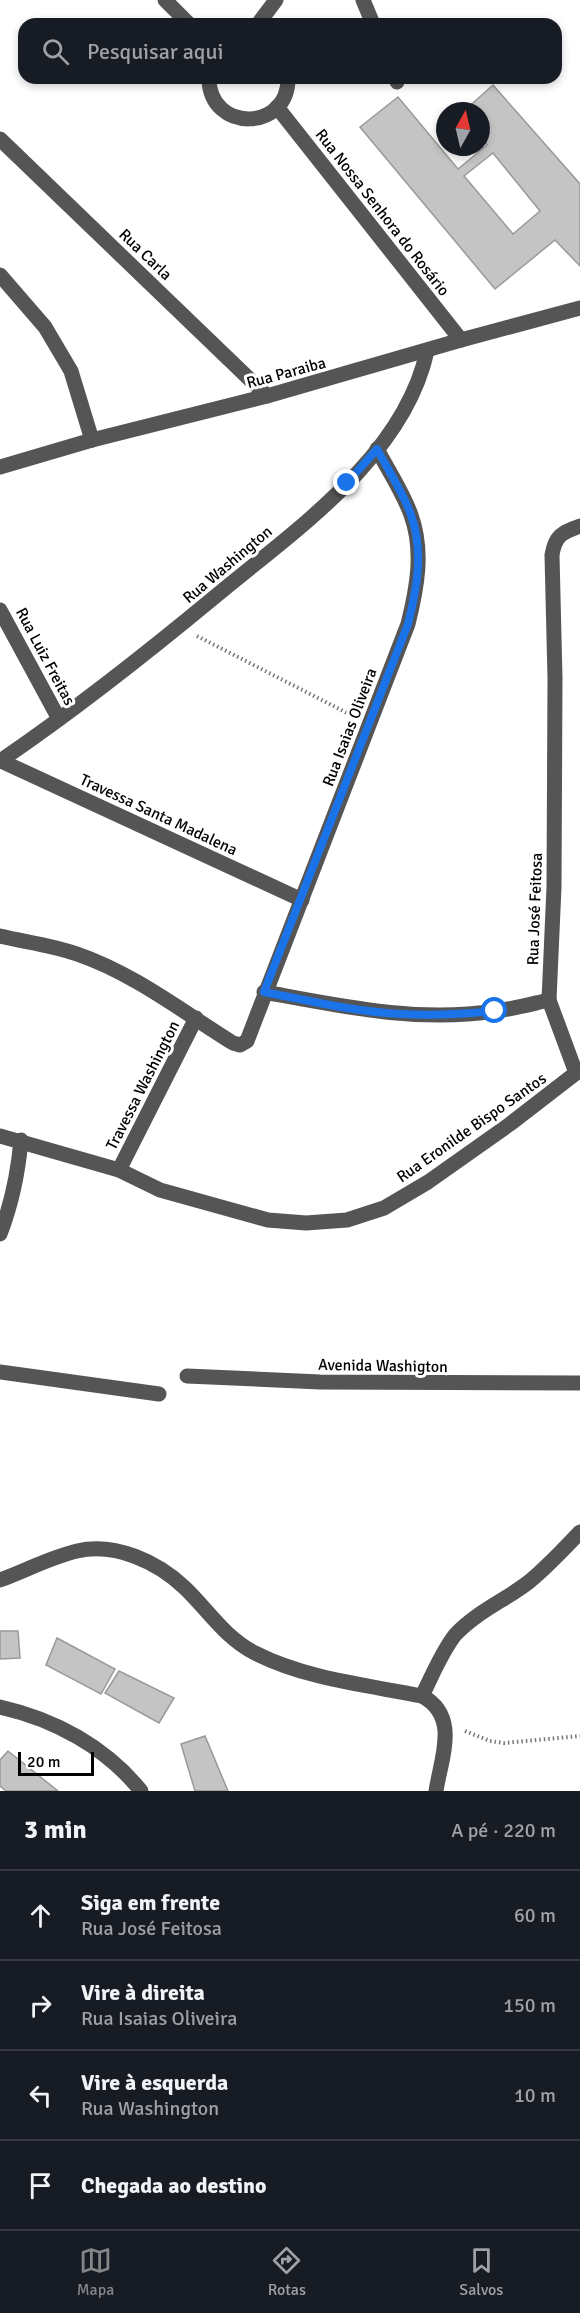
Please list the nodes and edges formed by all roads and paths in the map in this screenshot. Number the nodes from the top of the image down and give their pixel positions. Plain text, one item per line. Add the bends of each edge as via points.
1 (165, 0) edge
2 (276, 0) edge
3 (363, 0) edge
4 (183, 18) edge
5 (262, 18) edge
6 (370, 18) edge
7 (210, 84) edge
8 (287, 84) edge
9 (277, 107) junction
10 (0, 139) edge
11 (0, 275) edge
12 (580, 308) edge
13 (461, 340) junction
14 (427, 351) junction
15 (267, 396) junction
16 (92, 440) junction
17 (377, 449) junction
18 (0, 467) edge
19 (580, 526) edge
20 (0, 609) edge
21 (179, 627) junction
22 (59, 719) junction
23 (369, 724) junction
24 (1, 761) edge
25 (302, 900) junction
26 (0, 936) edge
27 (264, 992) junction
28 (549, 1000) junction
29 (196, 1018) junction
30 (578, 1078) edge
31 (0, 1136) edge
32 (21, 1140) junction
33 (119, 1170) junction
34 (0, 1234) edge
35 (0, 1372) edge
36 (186, 1376) dead end
37 (580, 1383) edge
38 (159, 1394) dead end
39 (580, 1532) edge
40 (0, 1580) edge
41 (422, 1696) junction
42 (0, 1707) edge
43 (445, 1723) junction
44 (580, 1736) edge
45 (141, 1791) edge
46 (436, 1791) edge

1 - 4 street
2 - 5 street
3 - 6 street
7 - 9 street via 218,105 236,118 258,118
8 - 9 street via 285,97
9 - 13 street, Rua Nossa Senhora do Rosário
10 - 15 street, Rua Carla
11 - 16 street via 45,327 71,371
12 - 13 street, Rua Paraiba
13 - 14 street, Rua Paraiba
14 - 15 street, Rua Paraiba
14 - 17 street, Rua Washington via 413,395
15 - 16 street, Rua Paraiba
16 - 18 street, Rua Paraiba
17 - 21 street, Rua Washington via 320,510
17 - 23 street, Rua Isaias Oliveira via 411,515 418,551 418,583 408,624
19 - 28 street, Rua José Feitosa via 561,533 554,542 552,555 554,887
20 - 22 street, Rua Luiz Freitas
21 - 22 street, Rua Washington
21 - 23 path
22 - 24 street, Rua Washington
23 - 25 street, Rua Isaias Oliveira
24 - 25 street, Travessa Santa Madalena
25 - 27 street, Rua Isaias Oliveira
26 - 29 street via 79,954
27 - 28 street via 401,1014 495,1011
27 - 29 street, Rua Isaias Oliveira via 247,1041 240,1045
28 - 30 street, Rua Eronilde Bispo Santos
29 - 33 street, Travessa Washington
30 - 33 street, Rua Eronilde Bispo Santos via 428,1182 384,1208 347,1220 268,1220 160,1190
31 - 32 street, Rua Eronilde Bispo Santos
32 - 33 street, Rua Eronilde Bispo Santos
32 - 34 street via 18,1174
35 - 38 street
36 - 37 street, Avenida Washigton via 320,1382
39 - 41 street via 529,1582 469,1622 455,1636
40 - 41 street via 77,1551 105,1548 132,1555 159,1568 184,1587 227,1634 254,1653 317,1675
41 - 43 street via 440,1710
42 - 45 street via 31,1714 82,1739 122,1770
43 - 44 path via 504,1743
43 - 46 street

